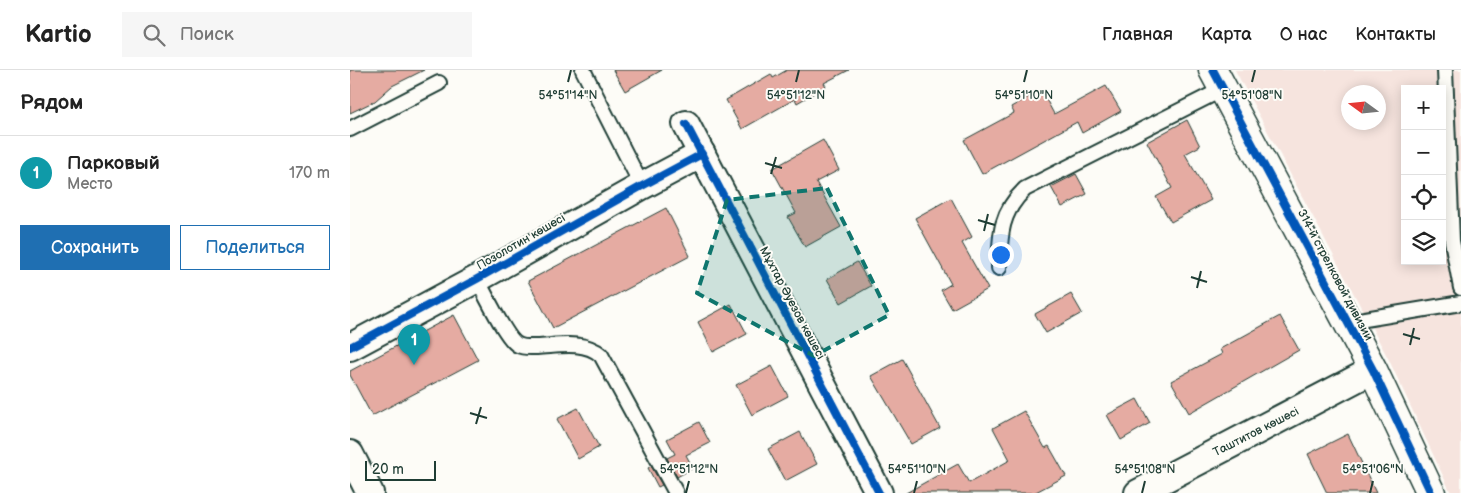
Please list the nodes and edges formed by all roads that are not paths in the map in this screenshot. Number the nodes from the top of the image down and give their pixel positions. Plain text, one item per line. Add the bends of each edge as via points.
1 (583, 70) edge
2 (1445, 70) edge
3 (1218, 80) edge
4 (439, 83) dead end
5 (686, 124) dead end
6 (350, 129) edge
7 (702, 154) junction
8 (642, 186) junction
9 (1000, 268) dead end
10 (477, 279) junction
11 (1461, 288) edge
12 (1461, 303) edge
13 (1347, 322) junction
14 (350, 347) edge
15 (1374, 370) junction
16 (350, 454) edge
17 (370, 493) edge
18 (676, 493) edge
19 (879, 493) edge
20 (1138, 493) edge
21 (1431, 493) edge

1 - 8 lane
2 - 11 lane via 1452,241
3 - 9 lane via 1025,189 1012,201 1005,218
3 - 13 street, 314-й стрелковой дивизии
4 - 6 lane
5 - 7 street, Мұхтар Әуезов көшесі
7 - 8 street, Позолотин көшесі
7 - 19 street, Мұхтар Әуезов көшесі
8 - 10 street, Позолотин көшесі
10 - 14 street, Позолотин көшесі
10 - 18 lane via 509,336 518,345 577,345 595,349 601,354
12 - 13 lane
13 - 15 street, 314-й стрелковой дивизии
15 - 20 street, Таштитов көшесі
15 - 21 street, 314-й стрелковой дивизии
16 - 17 street

